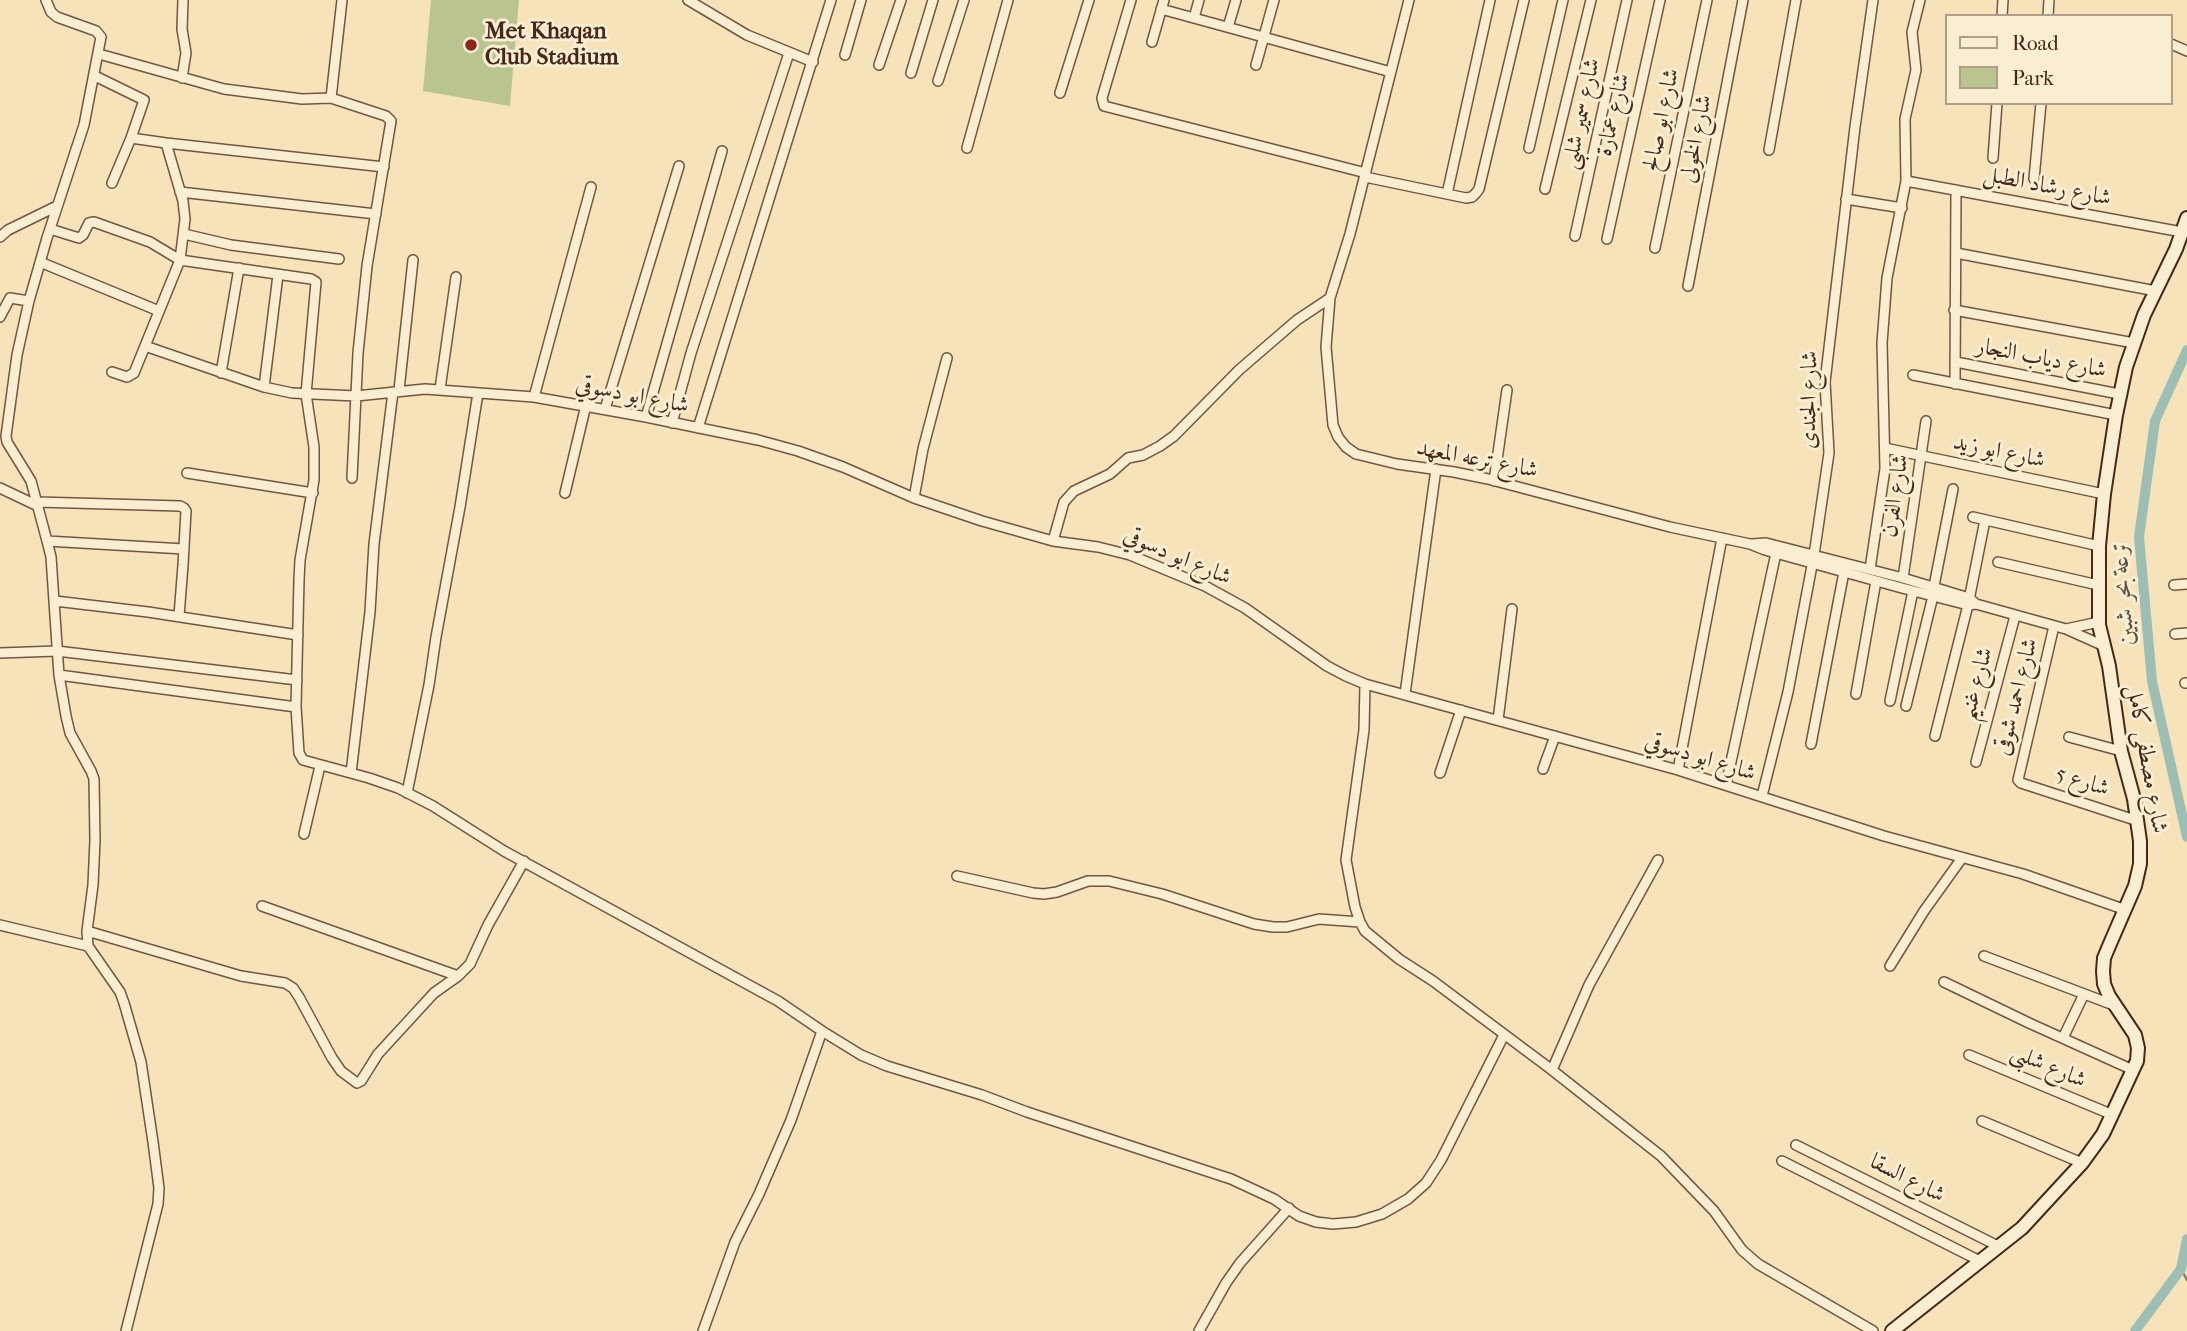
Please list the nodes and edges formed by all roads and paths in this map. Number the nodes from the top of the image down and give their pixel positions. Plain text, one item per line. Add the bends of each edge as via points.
1 (46, 0) edge
2 (183, 0) edge
3 (341, 0) edge
4 (688, 0) edge
5 (831, 0) edge
6 (861, 0) edge
7 (901, 0) edge
8 (933, 0) edge
9 (964, 0) edge
10 (1008, 0) edge
11 (1088, 0) edge
12 (1131, 0) edge
13 (1199, 0) edge
14 (1236, 0) edge
15 (1273, 0) edge
16 (1409, 0) edge
17 (1490, 0) edge
18 (1524, 0) edge
19 (1563, 0) edge
20 (1591, 0) edge
21 (1627, 0) edge
22 (1660, 0) edge
23 (1707, 0) edge
24 (1743, 0) edge
25 (1796, 0) edge
26 (1873, 0) edge
27 (1920, 0) edge
28 (1162, 4) edge
29 (1194, 18) junction
30 (1228, 27) junction
31 (1264, 37) junction
32 (1152, 42) dead end
33 (789, 53) junction
34 (99, 54) junction
35 (845, 55) dead end
36 (813, 62) junction
37 (879, 65) dead end
38 (1256, 65) dead end
39 (1391, 72) junction
40 (911, 73) dead end
41 (95, 76) junction
42 (182, 78) junction
43 (938, 81) dead end
44 (1060, 93) dead end
45 (331, 98) junction
46 (1997, 105) edge
47 (2041, 105) edge
48 (131, 138) junction
49 (166, 143) junction
50 (967, 148) dead end
51 (1529, 148) dead end
52 (722, 150) dead end
53 (1769, 150) dead end
54 (1993, 158) dead end
55 (679, 166) dead end
56 (384, 167) junction
57 (1366, 175) junction
58 (2034, 179) dead end
59 (1906, 181) junction
60 (112, 183) dead end
61 (591, 187) dead end
62 (1545, 189) dead end
63 (1956, 190) junction
64 (180, 192) junction
65 (1447, 194) junction
66 (1846, 200) junction
67 (58, 206) junction
68 (1902, 208) junction
69 (376, 215) junction
70 (2187, 218) edge
71 (50, 229) junction
72 (2182, 232) junction
73 (184, 234) junction
74 (1575, 236) dead end
75 (0, 237) edge
76 (1606, 239) dead end
77 (1655, 248) dead end
78 (1955, 253) junction
79 (180, 260) junction
80 (340, 260) dead end
81 (413, 260) dead end
82 (40, 262) junction
83 (239, 268) junction
84 (278, 275) junction
85 (456, 276) dead end
86 (1688, 286) dead end
87 (2156, 290) junction
88 (1329, 298) junction
89 (29, 301) junction
90 (1954, 310) junction
91 (159, 311) junction
92 (0, 317) edge
93 (2134, 344) junction
94 (145, 346) junction
95 (947, 358) dead end
96 (1956, 362) junction
97 (112, 372) dead end
98 (221, 373) junction
99 (1913, 375) dead end
100 (1955, 384) junction
101 (264, 387) junction
102 (440, 389) junction
103 (1507, 390) dead end
104 (396, 391) junction
105 (478, 393) junction
106 (306, 394) junction
107 (2119, 394) junction
108 (356, 396) junction
109 (534, 397) junction
110 (586, 405) junction
111 (605, 409) junction
112 (2116, 415) junction
113 (646, 417) junction
114 (1926, 421) dead end
115 (672, 423) junction
116 (698, 428) junction
117 (3, 436) edge
118 (1885, 448) junction
119 (1921, 456) junction
120 (1436, 469) junction
121 (187, 472) dead end
122 (352, 478) dead end
123 (1494, 481) junction
124 (0, 488) edge
125 (1953, 489) dead end
126 (313, 493) junction
127 (565, 493) dead end
128 (2104, 494) junction
129 (915, 498) junction
130 (37, 504) junction
131 (1973, 517) dead end
132 (1985, 520) junction
133 (1722, 538) junction
134 (47, 541) junction
135 (1053, 541) junction
136 (1750, 544) junction
137 (2099, 546) junction
138 (184, 548) junction
139 (1776, 553) junction
140 (1813, 559) junction
141 (1998, 562) dead end
142 (1870, 569) junction
143 (1844, 572) junction
144 (1890, 574) junction
145 (1903, 578) junction
146 (1876, 581) junction
147 (2187, 584) edge
148 (1889, 585) junction
149 (2098, 585) junction
150 (2174, 585) dead end
151 (1913, 591) junction
152 (1933, 591) junction
153 (55, 601) junction
154 (1971, 602) junction
155 (1512, 609) dead end
156 (2015, 616) junction
157 (179, 617) junction
158 (2099, 622) junction
159 (2054, 626) junction
160 (2066, 629) junction
161 (2187, 633) edge
162 (2175, 634) dead end
163 (298, 635) junction
164 (2104, 646) junction
165 (57, 651) junction
166 (0, 653) edge
167 (59, 675) junction
168 (297, 680) junction
169 (1366, 684) junction
170 (1405, 694) junction
171 (1856, 694) dead end
172 (1890, 701) dead end
173 (1906, 706) dead end
174 (296, 707) junction
175 (1461, 710) junction
176 (1498, 720) junction
177 (1555, 736) junction
178 (1935, 736) dead end
179 (2069, 737) dead end
180 (1811, 744) dead end
181 (2121, 751) junction
182 (1976, 762) dead end
183 (320, 766) junction
184 (1543, 769) dead end
185 (1678, 770) junction
186 (351, 773) junction
187 (1440, 773) dead end
188 (2018, 778) joint
189 (1726, 785) junction
190 (407, 793) junction
191 (1762, 796) junction
192 (2138, 821) junction
193 (304, 834) dead end
194 (1962, 858) junction
195 (524, 860) junction
196 (1658, 860) dead end
197 (957, 876) dead end
198 (262, 906) dead end
199 (2126, 910) junction
200 (1360, 922) junction
201 (0, 925) edge
202 (87, 931) junction
203 (88, 946) junction
204 (1984, 956) dead end
205 (1890, 966) dead end
206 (458, 976) junction
207 (1944, 982) dead end
208 (2084, 994) junction
209 (2116, 1006) junction
210 (822, 1031) junction
211 (1504, 1035) junction
212 (2063, 1038) junction
213 (1969, 1055) dead end
214 (1552, 1070) junction
215 (2133, 1070) junction
216 (2113, 1115) junction
217 (1982, 1121) dead end
218 (1797, 1146) dead end
219 (1782, 1161) dead end
220 (2082, 1163) junction
221 (1289, 1208) junction
222 (2000, 1247) junction
223 (1980, 1261) junction
224 (126, 1331) edge
225 (703, 1331) edge
226 (1199, 1331) edge
227 (1873, 1331) edge
228 (1892, 1331) edge

1 - 34 street via 57,17 100,34
2 - 42 street via 186,53
3 - 45 street
4 - 33 street via 747,35
5 - 36 street
6 - 35 street
7 - 37 street
8 - 40 street
9 - 43 street
10 - 50 street
11 - 44 street
12 - 57 street via 1102,98 1106,107
13 - 29 street
14 - 30 street
15 - 31 street
16 - 39 street, شارع ترعه المعهد
17 - 65 street
18 - 65 street via 1479,189 1472,197
19 - 51 street
20 - 62 street
21 - 74 street, شارع سمير شلبى
22 - 76 street, شارع عمارة
23 - 77 street, شارع ابو صالح
24 - 86 street, شارع الخولى
25 - 53 street
26 - 66 street, شارع الجندى
27 - 59 street via 1912,32 1916,70 1906,112
28 - 29 street
28 - 32 street
29 - 30 street
30 - 31 street
31 - 38 street
31 - 39 street
33 - 36 street
33 - 115 street
34 - 41 street
34 - 42 street
36 - 116 street
39 - 57 street, شارع ترعه المعهد
41 - 48 street via 144,100
41 - 67 street
42 - 45 street via 255,94
45 - 56 street via 390,118
46 - 54 street
47 - 58 street
48 - 49 street
48 - 60 street
49 - 56 street
49 - 64 street
52 - 113 street
55 - 111 street
56 - 69 street
57 - 65 street
57 - 88 street, شارع ترعه المعهد
59 - 63 street, شارع رشاد الطبل
59 - 68 street
61 - 109 street
63 - 72 street, شارع رشاد الطبل
63 - 78 street
64 - 69 street
64 - 73 street
66 - 68 street
66 - 140 street, شارع الجندى via 1825,382 1830,445
67 - 71 street
67 - 75 street
68 - 118 street via 1885,298
69 - 108 street
70 - 72 main road, شارع مصطفى كامل
71 - 79 street via 79,238 94,222 150,242
71 - 82 street
72 - 87 main road, شارع مصطفى كامل
73 - 79 street
73 - 80 street
78 - 87 street
78 - 90 street
79 - 83 street
79 - 91 street
81 - 104 street
82 - 89 street
82 - 91 street
83 - 84 street
83 - 98 street
84 - 101 street
84 - 106 street via 316,282
85 - 102 street
87 - 93 main road, شارع مصطفى كامل
88 - 120 street, شارع ترعه المعهد via 1326,347 1338,437 1356,454 1368,458
88 - 135 street via 1239,370 1174,436 1074,491 1064,502
89 - 92 street via 10,298
89 - 117 street
90 - 93 street
90 - 96 street
91 - 94 street
93 - 107 main road, شارع مصطفى كامل
94 - 97 street via 131,376
94 - 98 street, شارع ابو دسوقي
95 - 129 street
96 - 100 street
96 - 107 street, شارع دياب النجار
98 - 101 street, شارع ابو دسوقي
99 - 100 street
100 - 112 street
101 - 106 street, شارع ابو دسوقي
102 - 104 street, شارع ابو دسوقي
102 - 105 street, شارع ابو دسوقي
103 - 123 street
104 - 108 street, شارع ابو دسوقي
104 - 186 street via 373,544 370,612
105 - 109 street, شارع ابو دسوقي
105 - 190 street
106 - 108 street, شارع ابو دسوقي
106 - 126 street via 314,447
107 - 112 main road, شارع مصطفى كامل
108 - 122 street
109 - 110 street, شارع ابو دسوقي
110 - 111 street, شارع ابو دسوقي
110 - 127 street
111 - 113 street, شارع ابو دسوقي
112 - 128 main road, شارع مصطفى كامل
113 - 115 street, شارع ابو دسوقي
114 - 119 street, شارع الفرن
115 - 116 street, شارع ابو دسوقي
116 - 129 street, شارع ابو دسوقي via 798,451
117 - 130 street via 31,481
118 - 119 street, شارع ابو زيد
118 - 142 street
119 - 128 street, شارع ابو زيد
119 - 145 street, شارع الفرن
120 - 123 street, شارع ترعه المعهد
120 - 170 street
121 - 126 street
123 - 133 street, شارع ترعه المعهد
124 - 130 street
125 - 152 street
126 - 163 street via 300,560
128 - 137 main road, شارع مصطفى كامل
129 - 135 street, شارع ابو دسوقي
130 - 134 street
130 - 138 street via 182,507 186,511
131 - 132 street
132 - 137 street
132 - 154 street
133 - 136 street, شارع ترعه المعهد
133 - 185 street
134 - 138 street
134 - 153 street
135 - 169 street, شارع ابو دسوقي via 1111,549 1205,586 1335,670
136 - 139 street, شارع ترعه المعهد
136 - 140 street, شارع ترعه المعهد via 1766,543
137 - 149 main road, شارع مصطفى كامل
138 - 157 street
139 - 140 street, شارع ترعه المعهد
139 - 189 street
140 - 142 street, شارع ترعه المعهد
140 - 143 street, شارع ترعه المعهد
140 - 191 street, شارع الجندى via 1788,692
141 - 149 street
142 - 144 street, شارع ترعه المعهد
143 - 146 street, شارع ترعه المعهد
143 - 180 street
144 - 145 street, شارع ترعه المعهد
144 - 148 street
145 - 152 street, شارع ترعه المعهد
146 - 148 street, شارع ترعه المعهد
146 - 171 street
147 - 150 street
148 - 151 street, شارع ترعه المعهد
149 - 158 main road, شارع مصطفى كامل
151 - 152 street, شارع ترعه المعهد
151 - 172 street
152 - 154 street, شارع ترعه المعهد
152 - 173 street
153 - 157 street
153 - 165 street
154 - 156 street, شارع ترعه المعهد
154 - 178 street
155 - 176 street
156 - 159 street, شارع ترعه المعهد
156 - 182 street, شارع غنيم
157 - 163 street
158 - 160 street, شارع ترعه المعهد
158 - 164 main road, شارع مصطفى كامل
159 - 160 street, شارع ترعه المعهد
159 - 188 street, شارع احمد شوقى
160 - 164 street, شارع ترعه المعهد
161 - 162 street
163 - 168 street
164 - 181 main road, شارع مصطفى كامل
165 - 166 street
165 - 167 street
165 - 168 street
167 - 174 street
167 - 202 street via 70,733 94,779 93,885
168 - 174 street
169 - 170 street, شارع ابو دسوقي
169 - 200 street via 1363,743 1346,860
170 - 175 street, شارع ابو دسوقي
174 - 183 street via 300,756
175 - 176 street, شارع ابو دسوقي
175 - 187 street
176 - 177 street, شارع ابو دسوقي
177 - 184 street
177 - 185 street, شارع ابو دسوقي
179 - 181 street
181 - 192 main road, شارع مصطفى كامل
183 - 186 street
183 - 193 street
185 - 189 street, شارع ابو دسوقي
186 - 190 street
188 - 192 street, شارع 5 via 2021,783
189 - 191 street, شارع ابو دسوقي
190 - 195 street
191 - 194 street, شارع ابو دسوقي
192 - 199 main road, شارع مصطفى كامل via 2140,864
194 - 199 street, شارع ابو دسوقي
194 - 205 street
195 - 206 street via 470,964
195 - 210 street via 778,1001
196 - 214 street via 1590,985
197 - 200 street via 1044,894 1088,881 1109,881 1273,927 1319,919
198 - 206 street
199 - 209 main road, شارع مصطفى كامل via 2104,958 2105,984
200 - 211 street via 1373,939
201 - 203 street
202 - 203 street
202 - 206 street via 293,988 332,1058 357,1083 434,993
203 - 224 street via 120,992 128,1015 141,1062 159,1188
204 - 208 street
207 - 212 street
208 - 209 street
208 - 212 street
209 - 215 main road, شارع مصطفى كامل via 2135,1035
210 - 221 street via 887,1066 1251,1186
210 - 225 street via 791,1120 735,1241
211 - 214 street
211 - 221 street via 1441,1160 1408,1199 1382,1214 1333,1224 1308,1219
212 - 215 street
213 - 216 street, شارع شلبى
214 - 227 street via 1661,1156 1758,1264
215 - 216 main road, شارع مصطفى كامل
216 - 220 main road, شارع مصطفى كامل
217 - 220 street
218 - 222 street, شارع السقا
219 - 223 street
220 - 222 main road, شارع مصطفى كامل
221 - 226 street via 1240,1263
222 - 223 main road, شارع مصطفى كامل
223 - 228 main road, شارع مصطفى كامل

